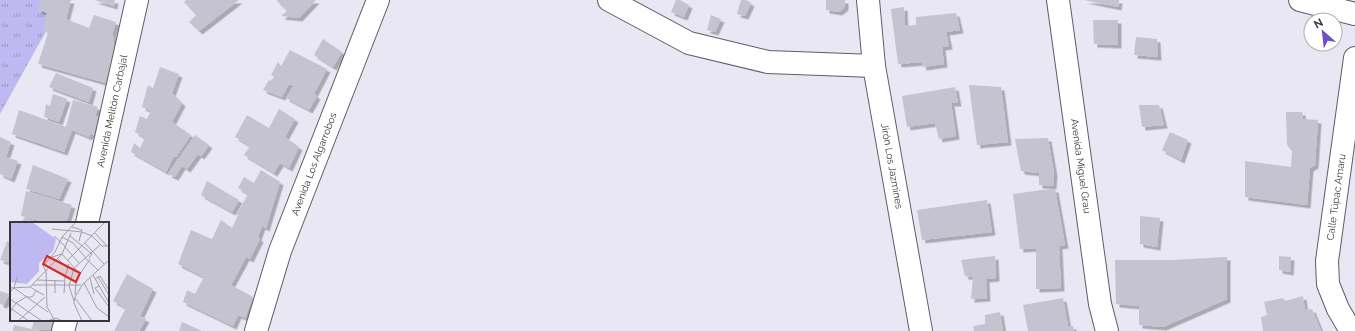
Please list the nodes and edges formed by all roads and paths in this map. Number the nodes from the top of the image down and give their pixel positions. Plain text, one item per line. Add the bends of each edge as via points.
1 (137, 0) edge
2 (378, 0) edge
3 (609, 0) edge
4 (868, 0) edge
5 (1058, 0) edge
6 (1300, 0) edge
7 (1355, 14) edge
8 (1355, 58) edge
9 (874, 66) junction
10 (87, 222) edge
11 (66, 321) edge
12 (63, 331) edge
13 (256, 331) edge
14 (921, 331) edge
15 (1107, 331) edge
16 (1350, 331) edge

1 - 10 street, Avenida Melitón Carbajal
2 - 13 street, Avenida Los Algarrobos via 280,251
3 - 9 street via 689,43 768,62
4 - 9 street, Jirón Los Jazmines
5 - 15 street, Avenida Miguel Grau via 1100,304
6 - 7 street
8 - 16 street, Calle Túpac Amaru via 1327,261 1328,284
9 - 14 street, Jirón Los Jazmines
11 - 12 street

